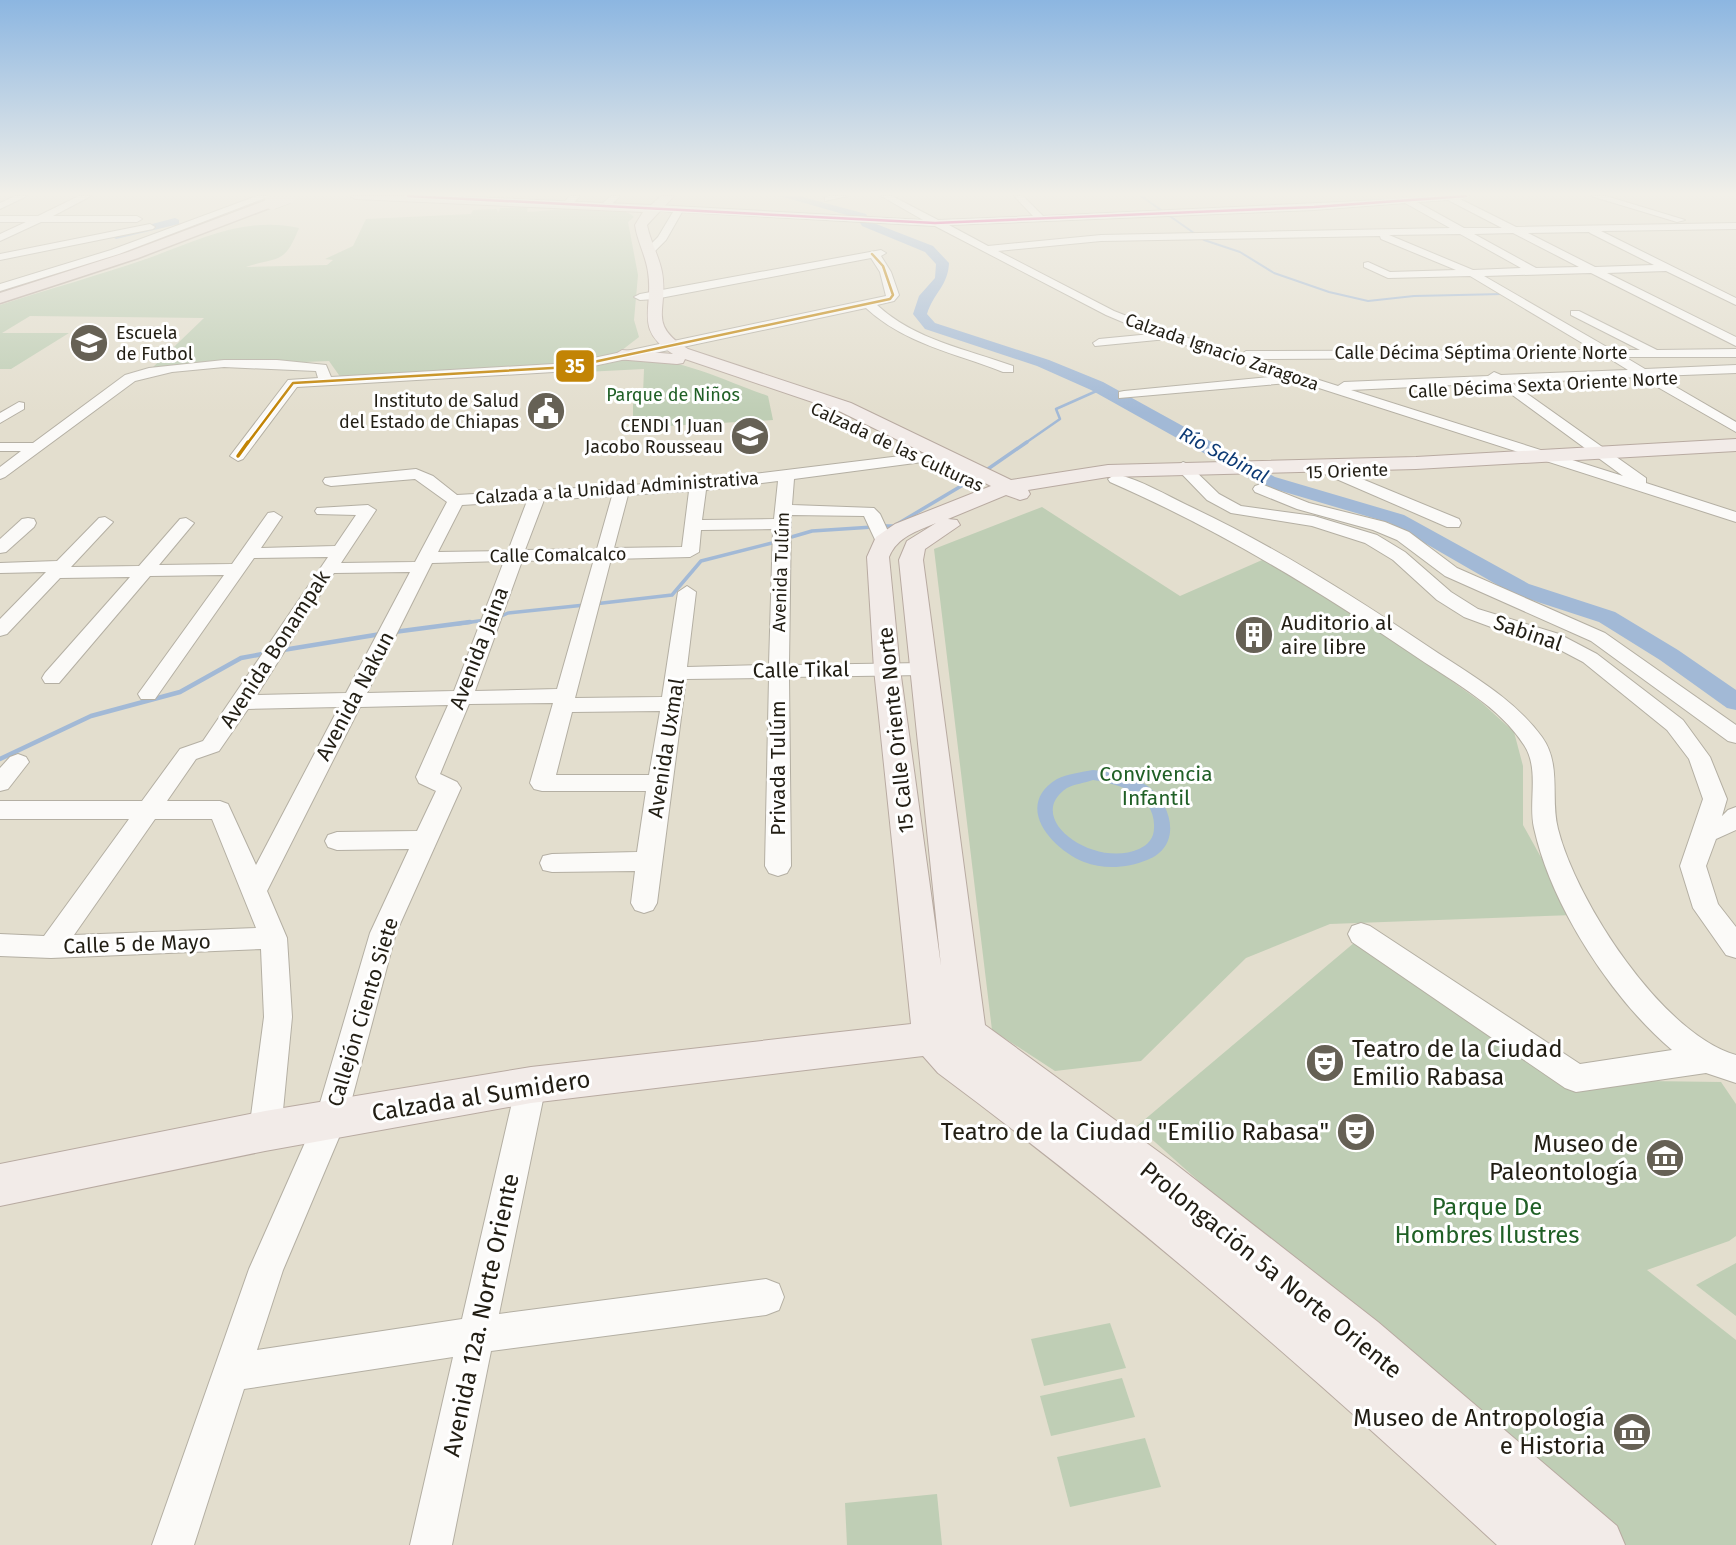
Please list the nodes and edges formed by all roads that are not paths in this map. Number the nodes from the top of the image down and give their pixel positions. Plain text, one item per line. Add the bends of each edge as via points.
1 (65, 268) edge
2 (73, 268) edge
3 (96, 268) edge
4 (640, 268) edge
5 (654, 268) edge
6 (797, 268) edge
7 (884, 268) edge
8 (1023, 268) edge
9 (1374, 268) edge
10 (1469, 268) edge
11 (1476, 268) edge
12 (1478, 268) edge
13 (1529, 268) edge
14 (1589, 268) edge
15 (1663, 268) edge
16 (1667, 268) edge
17 (1593, 270) junction
18 (1534, 271) junction
19 (1497, 273) junction
20 (1517, 283) dead end
21 (1560, 285) dead end
22 (0, 290) edge
23 (648, 296) junction
24 (0, 300) edge
25 (1736, 302) edge
26 (869, 304) junction
27 (1575, 313) dead end
28 (1170, 336) junction
29 (1736, 342) edge
30 (1099, 343) dead end
31 (661, 347) junction
32 (1610, 353) junction
33 (1657, 353) junction
34 (1736, 353) edge
35 (1324, 354) junction
36 (1464, 354) junction
37 (622, 355) junction
38 (1225, 355) junction
39 (1008, 369) dead end
40 (1736, 369) edge
41 (1736, 375) edge
42 (1648, 376) junction
43 (130, 378) joint
44 (1298, 378) junction
45 (326, 381) junction
46 (1502, 382) junction
47 (1328, 387) joint
48 (1360, 391) junction
49 (1125, 395) dead end
50 (19, 406) dead end
51 (852, 417) junction
52 (0, 419) edge
53 (1736, 428) edge
54 (895, 444) junction
55 (1736, 445) edge
56 (0, 447) edge
57 (35, 447) junction
58 (1736, 453) edge
59 (1608, 455) junction
60 (238, 456) dead end
61 (925, 458) junction
62 (1555, 459) junction
63 (878, 464) junction
64 (1324, 469) junction
65 (1198, 471) junction
66 (0, 474) edge
67 (786, 475) junction
68 (1266, 476) junction
69 (1116, 479) junction
70 (331, 481) dead end
71 (698, 485) junction
72 (991, 485) junction
73 (621, 491) junction
74 (1652, 491) junction
75 (537, 496) junction
76 (456, 499) junction
77 (1237, 510) junction
78 (323, 511) dead end
79 (274, 517) dead end
80 (1736, 517) edge
81 (104, 522) dead end
82 (28, 523) dead end
83 (186, 523) dead end
84 (1453, 523) dead end
85 (1216, 524) junction
86 (695, 525) junction
87 (781, 529) junction
88 (879, 533) junction
89 (0, 548) edge
90 (340, 551) junction
91 (250, 553) junction
92 (606, 554) junction
93 (514, 555) junction
94 (424, 562) junction
95 (0, 568) edge
96 (328, 568) junction
97 (60, 569) junction
98 (237, 569) junction
99 (147, 570) junction
100 (687, 592) dead end
101 (3, 624) edge
102 (887, 669) junction
103 (924, 669) junction
104 (778, 670) junction
105 (678, 673) junction
106 (52, 678) dead end
107 (148, 694) dead end
108 (462, 697) junction
109 (354, 698) junction
110 (565, 700) junction
111 (243, 702) junction
112 (673, 704) junction
113 (1736, 736) edge
114 (18, 762) dead end
115 (0, 783) edge
116 (661, 783) junction
117 (449, 788) joint
118 (146, 809) junction
119 (0, 810) edge
120 (1736, 816) edge
121 (1706, 833) junction
122 (425, 840) junction
123 (337, 841) dead end
124 (648, 861) junction
125 (552, 863) dead end
126 (778, 866) dead end
127 (254, 892) junction
128 (644, 904) dead end
129 (1361, 934) dead end
130 (274, 938) junction
131 (0, 945) edge
132 (51, 947) junction
133 (1736, 947) edge
134 (950, 1036) junction
135 (1707, 1059) junction
136 (1736, 1069) edge
137 (531, 1085) junction
138 (330, 1121) junction
139 (265, 1131) junction
140 (0, 1185) edge
141 (766, 1297) dead end
142 (478, 1335) junction
143 (1354, 1356) junction
144 (233, 1372) junction
145 (173, 1545) edge
146 (431, 1545) edge
147 (1537, 1545) edge
148 (1598, 1545) edge

1 - 22 street
2 - 22 highway
3 - 24 highway
4 - 23 main road
5 - 23 main road via 656,276
6 - 23 street
7 - 26 street via 893,295
8 - 28 street, Calzada Ignacio Zaragoza via 1110,313
9 - 10 street via 1388,275 1444,274
11 - 32 street
12 - 19 street
13 - 18 street
14 - 17 street
15 - 17 street
16 - 25 street
17 - 18 street
17 - 29 street
18 - 19 street
18 - 21 street
19 - 20 street
23 - 31 main road
23 - 31 main road via 639,323
26 - 31 street
26 - 39 street via 906,334
27 - 33 street
28 - 30 street
28 - 38 street, Calzada Ignacio Zaragoza
31 - 37 main road, Calzada de las Culturas
31 - 37 main road
31 - 51 main road, Calzada de las Culturas
32 - 33 street, Calle Décima Séptima Oriente Norte
32 - 36 street, Calle Décima Séptima Oriente Norte
32 - 42 street
33 - 34 street, Calle Décima Séptima Oriente Norte
35 - 36 street, Calle Décima Séptima Oriente Norte
35 - 38 street, Calle Décima Séptima Oriente Norte
35 - 48 street
36 - 46 street
37 - 45 street via 570,368
38 - 44 street, Calzada Ignacio Zaragoza
40 - 42 street, Calle Décima Sexta Oriente Norte
41 - 42 street, Calle Décima Sexta Oriente Norte
42 - 46 street, Calle Décima Sexta Oriente Norte
42 - 53 street
43 - 45 street via 148,371 241,363 321,368
43 - 57 street
44 - 47 street, Calzada Ignacio Zaragoza
44 - 49 street
45 - 60 street via 293,383
46 - 48 street, Calle Décima Sexta Oriente Norte
46 - 59 street
47 - 48 street, Calle Décima Sexta Oriente Norte
48 - 62 street
50 - 52 street
51 - 54 main road, Calzada de las Culturas
51 - 72 main road, Calzada de las Culturas
54 - 61 main road, Calzada de las Culturas
54 - 63 street
55 - 59 main road
56 - 57 street
57 - 66 street
58 - 59 main road
59 - 62 main road
59 - 74 street
61 - 63 street, Calzada a la Unidad Administrativa
61 - 72 main road, Calzada de las Culturas
62 - 64 main road, 15 Oriente
62 - 74 street
63 - 67 street, Calzada a la Unidad Administrativa
64 - 68 main road, 15 Oriente
64 - 84 street
65 - 68 main road, 15 Oriente
65 - 69 main road, 15 Oriente
65 - 72 main road, 15 Oriente via 1117,470
65 - 77 street, Sabinal via 1213,497
67 - 71 street, Calzada a la Unidad Administrativa
67 - 87 street, Avenida Tulúm
68 - 113 street via 1303,506 1404,536 1451,572 1598,637
69 - 72 main road, 15 Oriente
69 - 85 street
70 - 76 street, Calzada a la Unidad Administrativa via 416,474 427,477 444,497
71 - 73 street, Calzada a la Unidad Administrativa
71 - 86 street
72 - 88 main road via 930,517
72 - 103 main road, 15 Calle Oriente Norte via 952,524 915,546 911,560
73 - 75 street, Calzada a la Unidad Administrativa
73 - 92 street
74 - 80 street
75 - 76 street, Calzada a la Unidad Administrativa
75 - 93 street, Avenida Jaina
76 - 94 street, Avenida Nakun
77 - 85 street
77 - 121 street, Sabinal via 1314,522 1371,539 1471,613 1552,638 1590,658 1675,725 1699,757 1715,799
78 - 90 street, Avenida Bonampak via 368,510
79 - 91 street
81 - 97 street
82 - 89 street
83 - 99 street
85 - 135 street via 1353,604 1477,689 1514,720 1535,743 1544,769 1542,811 1552,855 1585,916 1621,976 1659,1022
86 - 87 street
86 - 92 street, Calle Comalcalco via 690,552
87 - 88 street via 860,509 872,514
87 - 104 street, Avenida Tulúm
88 - 102 main road, 15 Calle Oriente Norte
90 - 91 street
90 - 96 street, Avenida Bonampak
91 - 98 street
92 - 93 street, Calle Comalcalco
92 - 110 street
93 - 94 street, Calle Comalcalco
93 - 108 street, Avenida Jaina
94 - 96 street, Calle Comalcalco
94 - 109 street, Avenida Nakun
95 - 97 street
96 - 111 street, Avenida Bonampak
97 - 99 street
97 - 101 street
98 - 99 street
98 - 107 street
99 - 106 street
100 - 105 street, Avenida Uxmal
102 - 103 street, Calle Tikal
102 - 104 street, Calle Tikal
102 - 134 main road, 15 Calle Oriente Norte
103 - 134 main road, 15 Calle Oriente Norte
104 - 105 street, Calle Tikal
104 - 126 street, Privada Tulúm
105 - 112 street, Avenida Uxmal
108 - 109 street
108 - 110 street
108 - 117 street, Avenida Jaina via 427,777
109 - 111 street
109 - 127 street, Avenida Nakun
110 - 112 street
110 - 116 street via 542,783
111 - 118 street, Avenida Bonampak via 211,746 188,754
112 - 116 street, Avenida Uxmal
114 - 115 street
116 - 124 street, Avenida Uxmal
117 - 122 street, Callejón Ciento Siete
118 - 119 street
118 - 127 street via 219,810
118 - 132 street, Avenida Bonampak
120 - 121 street
121 - 133 street, Sabinal via 1693,866 1706,908
122 - 123 street
122 - 138 street, Callejón Ciento Siete via 383,933
124 - 125 street
124 - 128 street, Avenida Uxmal
127 - 130 street
129 - 135 street via 1576,1078
130 - 132 street, Calle 5 de Mayo
130 - 139 street via 278,1017
131 - 132 street, Calle 5 de Mayo
134 - 137 main road, Calzada al Sumidero
134 - 143 main road, Prolongación 5a Norte Oriente via 952,1060
135 - 136 street
137 - 138 main road, Calzada al Sumidero
137 - 142 street, Avenida 12a. Norte Oriente
138 - 139 main road, Calzada al Sumidero
138 - 144 street, Callejón Ciento Siete via 266,1269
139 - 140 main road, Calzada al Sumidero
141 - 142 street
142 - 144 street
142 - 146 street, Avenida 12a. Norte Oriente
143 - 147 main road, Prolongación 5a Norte Oriente
143 - 148 main road, Prolongación 5a Norte Oriente
144 - 145 street, Callejón Ciento Siete

